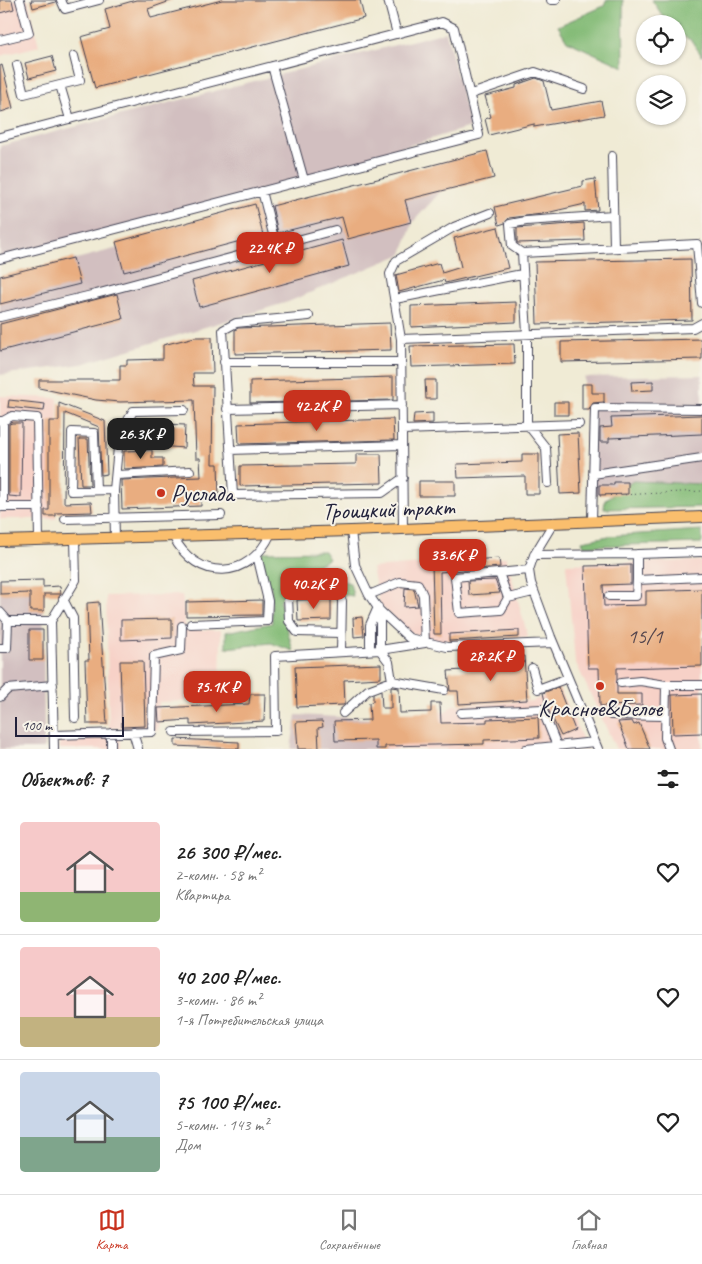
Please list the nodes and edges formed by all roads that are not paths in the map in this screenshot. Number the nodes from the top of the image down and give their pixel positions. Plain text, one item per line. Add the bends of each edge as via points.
1 (20, 0) edge
2 (61, 0) edge
3 (99, 0) edge
4 (388, 0) edge
5 (551, 0) edge
6 (556, 0) edge
7 (397, 34) junction
8 (0, 40) edge
9 (74, 56) dead end
10 (17, 65) dead end
11 (272, 66) junction
12 (60, 85) junction
13 (584, 89) dead end
14 (471, 94) junction
15 (70, 119) junction
16 (0, 137) edge
17 (612, 156) dead end
18 (304, 180) junction
19 (262, 191) junction
20 (490, 213) dead end
21 (613, 215) junction
22 (335, 230) dead end
23 (276, 246) junction
24 (614, 247) junction
25 (522, 253) junction
26 (0, 259) edge
27 (522, 274) junction
28 (395, 299) junction
29 (702, 303) edge
30 (309, 316) dead end
31 (0, 317) edge
32 (702, 323) edge
33 (527, 333) junction
34 (401, 338) junction
35 (224, 362) junction
36 (402, 362) junction
37 (402, 405) junction
38 (702, 409) edge
39 (184, 410) dead end
40 (227, 410) junction
41 (2, 421) edge
42 (527, 424) junction
43 (580, 424) dead end
44 (402, 430) junction
45 (402, 445) junction
46 (230, 450) junction
47 (702, 458) edge
48 (190, 472) dead end
49 (593, 474) junction
50 (117, 475) junction
51 (2, 478) edge
52 (403, 478) junction
53 (548, 483) dead end
54 (96, 490) junction
55 (114, 490) junction
56 (1, 507) edge
57 (39, 507) junction
58 (221, 515) dead end
59 (115, 517) junction
60 (702, 517) edge
61 (65, 519) dead end
62 (592, 520) junction
63 (554, 522) junction
64 (404, 529) junction
65 (351, 531) junction
66 (272, 533) junction
67 (173, 536) junction
68 (115, 538) junction
69 (75, 539) junction
70 (39, 540) junction
71 (0, 541) edge
72 (702, 552) edge
73 (637, 554) junction
74 (257, 555) junction
75 (534, 555) junction
76 (529, 570) junction
77 (499, 572) junction
78 (702, 577) edge
79 (637, 580) junction
80 (533, 592) junction
81 (369, 595) junction
82 (288, 596) dead end
83 (609, 596) dead end
84 (508, 598) junction
85 (63, 599) junction
86 (342, 601) dead end
87 (379, 609) junction
88 (0, 612) edge
89 (8, 621) junction
90 (51, 621) junction
91 (191, 624) dead end
92 (182, 626) dead end
93 (341, 633) junction
94 (425, 643) junction
95 (553, 643) junction
96 (370, 645) dead end
97 (0, 648) edge
98 (380, 650) junction
99 (340, 652) junction
100 (532, 668) dead end
101 (568, 678) junction
102 (392, 681) junction
103 (620, 683) dead end
104 (53, 685) junction
105 (666, 685) junction
106 (702, 685) edge
107 (444, 690) dead end
108 (0, 696) edge
109 (343, 713) dead end
110 (461, 713) dead end
111 (611, 715) dead end
112 (665, 716) junction
113 (75, 718) dead end
114 (133, 732) junction
115 (174, 732) dead end
116 (110, 733) junction
117 (54, 735) junction
118 (557, 746) junction
119 (597, 746) edge
120 (54, 749) edge
121 (111, 749) edge
122 (138, 749) edge
123 (526, 749) edge
124 (669, 749) edge

1 - 8 street via 29,33
2 - 3 street via 65,9
4 - 7 street
5 - 6 street
7 - 11 street
7 - 14 street via 442,22 454,28
9 - 12 street via 80,80
10 - 12 street via 24,94
11 - 15 street
11 - 18 street
12 - 15 street
13 - 14 street via 535,72
14 - 18 street via 479,135
15 - 16 street
17 - 21 street
18 - 19 street
19 - 23 street
19 - 26 street
20 - 28 street via 454,227 396,261 390,274
21 - 24 street
21 - 25 street via 510,224 512,246
22 - 23 street
23 - 31 street
24 - 25 street
24 - 29 street via 697,244
25 - 27 street
27 - 28 street
27 - 33 street
28 - 34 street
30 - 35 street via 236,324 223,330
32 - 33 street via 693,328
33 - 34 street
33 - 42 street
34 - 36 street
35 - 36 street
35 - 40 street
36 - 37 street
37 - 40 street
37 - 44 street
38 - 49 street via 595,408
39 - 50 street via 134,411 119,437
40 - 46 street
41 - 51 street
41 - 57 street via 12,416 37,418
42 - 43 street
42 - 44 street
42 - 53 street via 546,448
44 - 45 street
45 - 46 street
45 - 52 street
46 - 52 street via 233,495 382,493
47 - 49 street
48 - 50 street
49 - 62 street
50 - 55 street
51 - 56 street
52 - 64 street
54 - 54 street via 71,491 72,432 94,433
54 - 55 street
55 - 59 street
56 - 57 street
57 - 70 street
58 - 59 street
59 - 61 street
59 - 68 street
60 - 62 main road, Троицкий тракт
62 - 63 main road, Троицкий тракт
63 - 64 main road, Троицкий тракт
63 - 75 street
64 - 65 main road, Троицкий тракт
65 - 66 main road, Троицкий тракт
65 - 81 street via 355,565
66 - 67 main road, Троицкий тракт
66 - 74 street
67 - 68 main road, Троицкий тракт
67 - 74 street via 190,560 204,567 234,568
68 - 69 main road, Троицкий тракт
69 - 70 main road, Троицкий тракт
69 - 85 street via 76,580
70 - 71 main road, Троицкий тракт
72 - 73 street
73 - 75 street
73 - 79 street
74 - 91 street via 268,601 267,622
75 - 76 street
76 - 77 street
76 - 80 street
77 - 84 street
77 - 84 street via 455,577 459,613 501,610
78 - 79 street
79 - 83 street via 636,596
80 - 84 street
80 - 95 street
81 - 87 street
81 - 94 street via 400,582 418,584 423,595
82 - 93 street via 289,621 298,632
85 - 90 street
85 - 113 street via 73,618
86 - 93 street
87 - 94 street via 409,638
87 - 96 street via 370,625
87 - 98 street
88 - 89 street
89 - 90 street
89 - 97 street via 8,648
90 - 104 street
92 - 114 street via 181,650 154,656 152,732
93 - 99 street
94 - 95 street via 446,647
94 - 98 street
95 - 101 street
98 - 99 street
98 - 102 street via 390,662
99 - 115 street via 275,656 276,731
100 - 101 street via 538,689
101 - 119 street
102 - 107 street
102 - 109 street via 368,690
103 - 105 street via 640,681
104 - 108 street via 8,689
104 - 117 street
105 - 106 street
105 - 112 street
110 - 118 street via 542,709
111 - 112 street
112 - 124 street via 665,738
114 - 116 street
114 - 122 street
116 - 117 street
116 - 121 street
117 - 120 street
118 - 119 street
118 - 123 street

